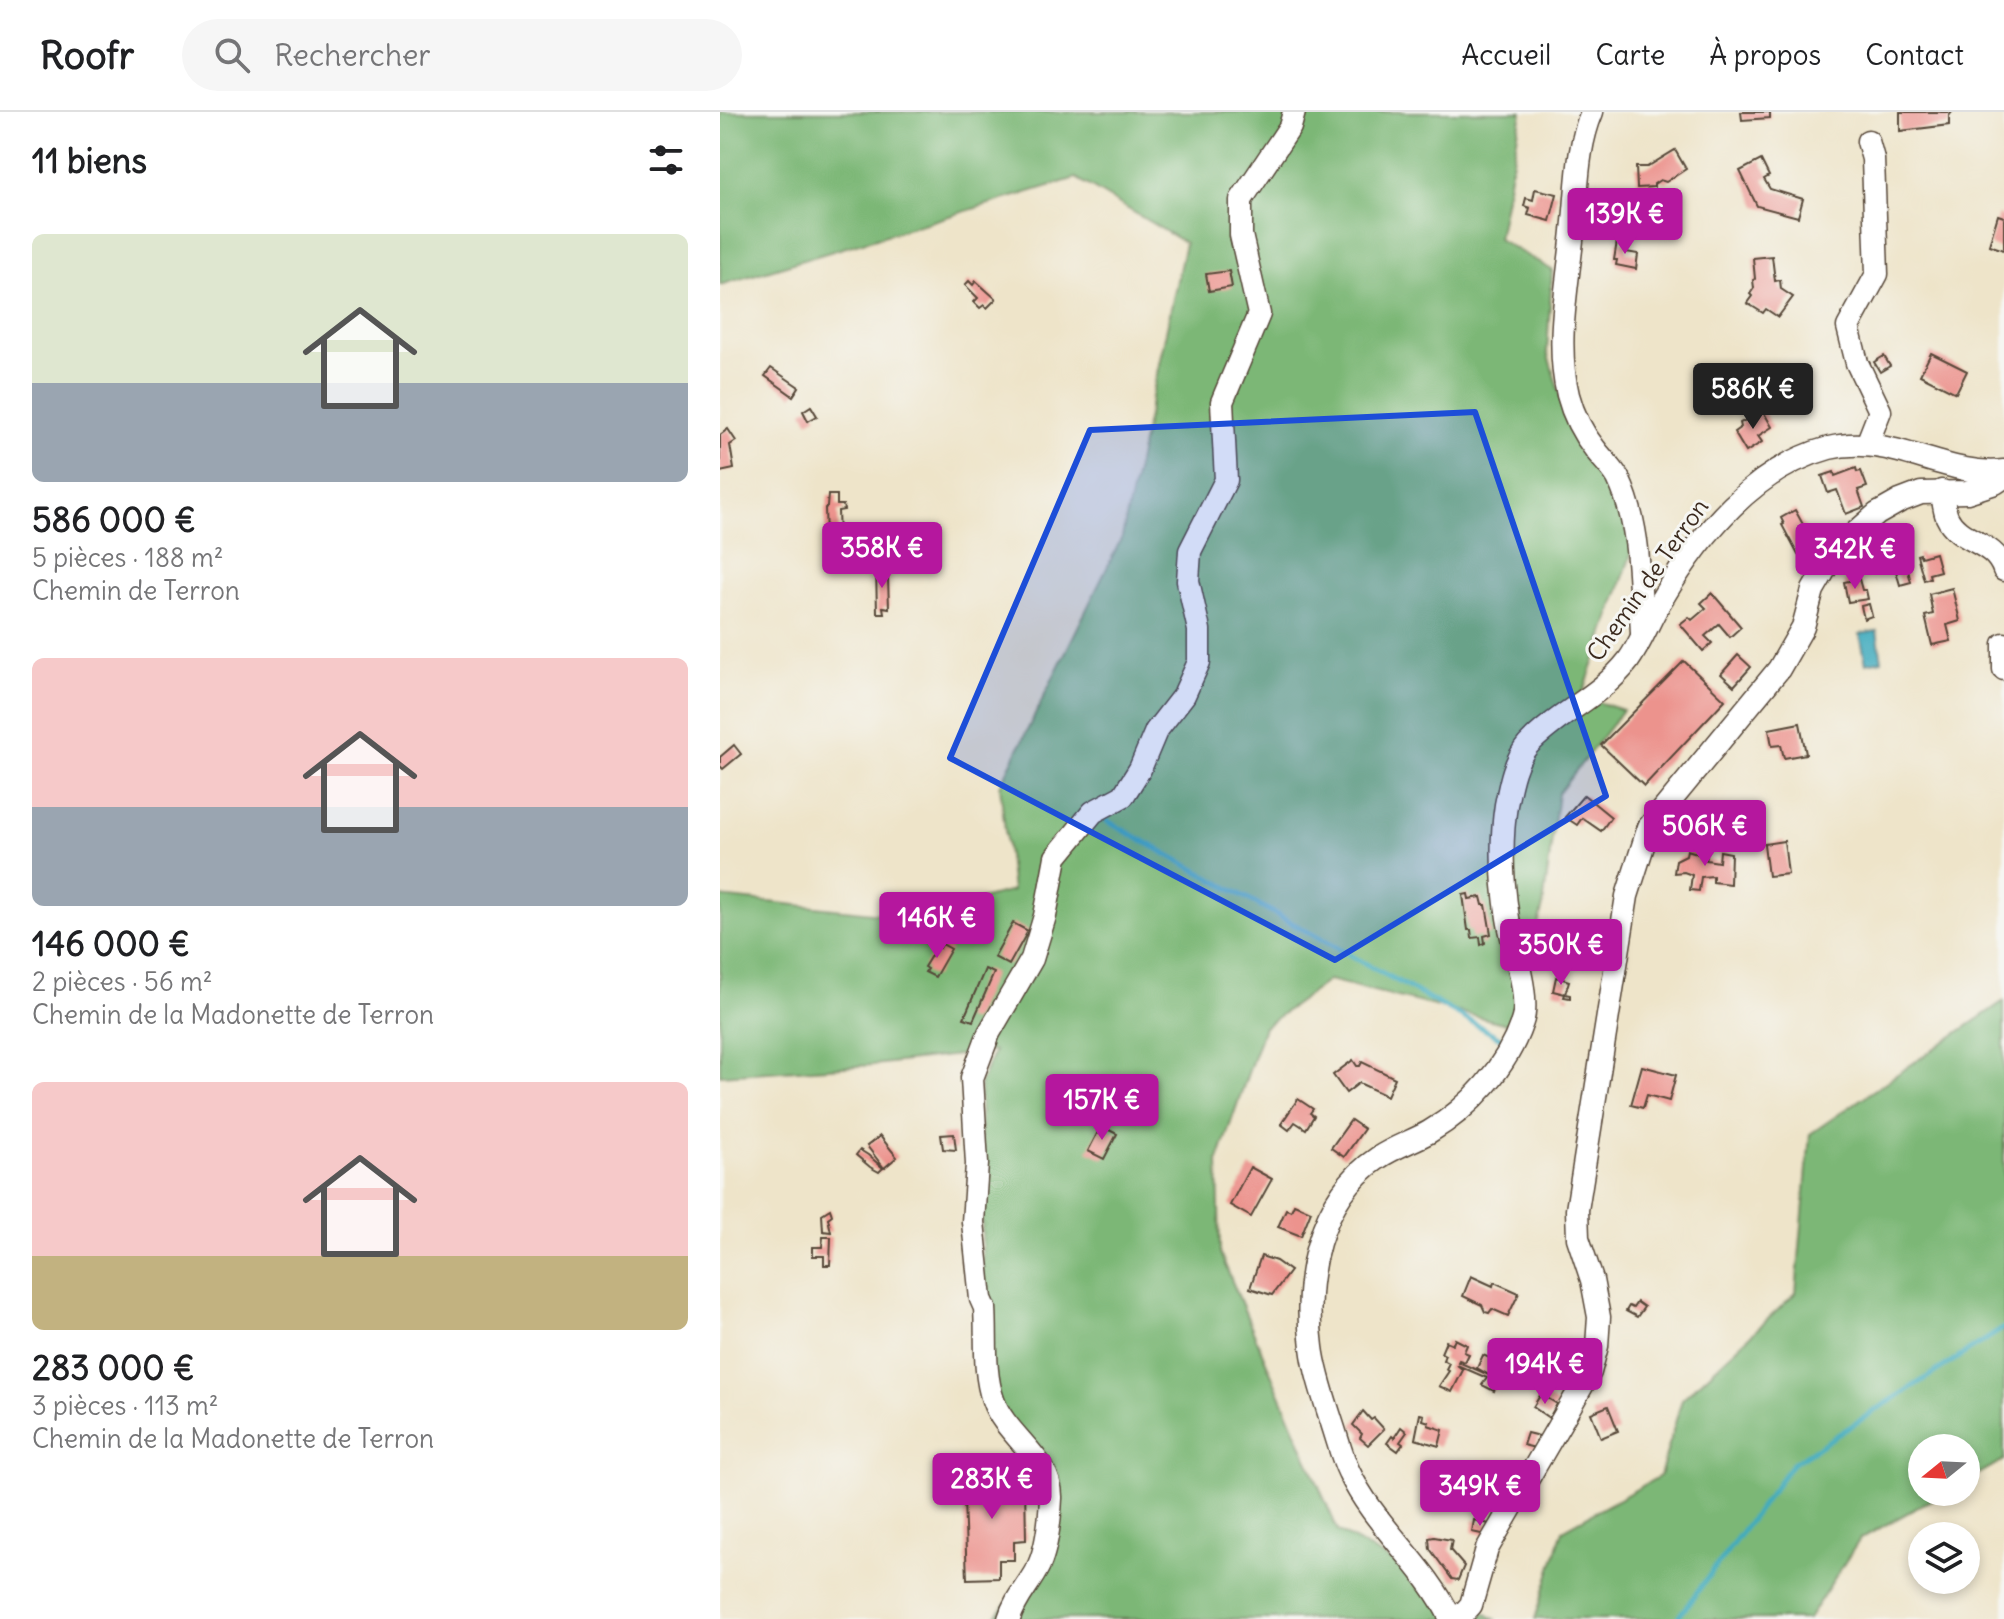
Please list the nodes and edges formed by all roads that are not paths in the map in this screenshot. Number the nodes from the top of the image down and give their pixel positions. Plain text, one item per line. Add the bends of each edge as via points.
1 (1294, 112) edge
2 (1592, 112) edge
3 (1868, 141) dead end
4 (1867, 444) junction
5 (2004, 471) edge
6 (2004, 477) edge
7 (1942, 491) junction
8 (2004, 570) edge
9 (1643, 634) junction
10 (2004, 644) edge
11 (2004, 669) edge
12 (1009, 1619) edge
13 (1451, 1619) edge
14 (1458, 1619) edge

1 - 12 street via 1290,127 1241,200 1241,235 1259,314 1222,402 1226,480 1190,551 1188,581 1199,630 1199,662 1123,796 1093,812 1056,857 1032,959 989,1033 972,1078 977,1164 973,1222 989,1380 1002,1418 1050,1479 1039,1564
2 - 9 street via 1580,149 1563,370 1578,420 1616,474 1627,500 1639,549
3 - 4 street via 1877,274 1848,327 1857,363 1880,411
4 - 5 street, Chemin de Terron via 1983,471
4 - 9 street, Chemin de Terron via 1826,449 1751,489 1708,533 1663,595
6 - 7 street via 1967,492
7 - 8 street via 1947,519 1966,537 1989,548
7 - 14 street via 1921,493 1877,514 1828,564 1779,669 1649,827 1627,896 1577,1210 1578,1238 1599,1317 1597,1346 1590,1372 1487,1549 1471,1605
9 - 13 street, Chemin de Terron via 1606,685 1527,746 1511,778 1501,867 1524,1019 1507,1053 1486,1086 1434,1129 1378,1158 1345,1187 1314,1263 1312,1352 1349,1473
10 - 11 street

